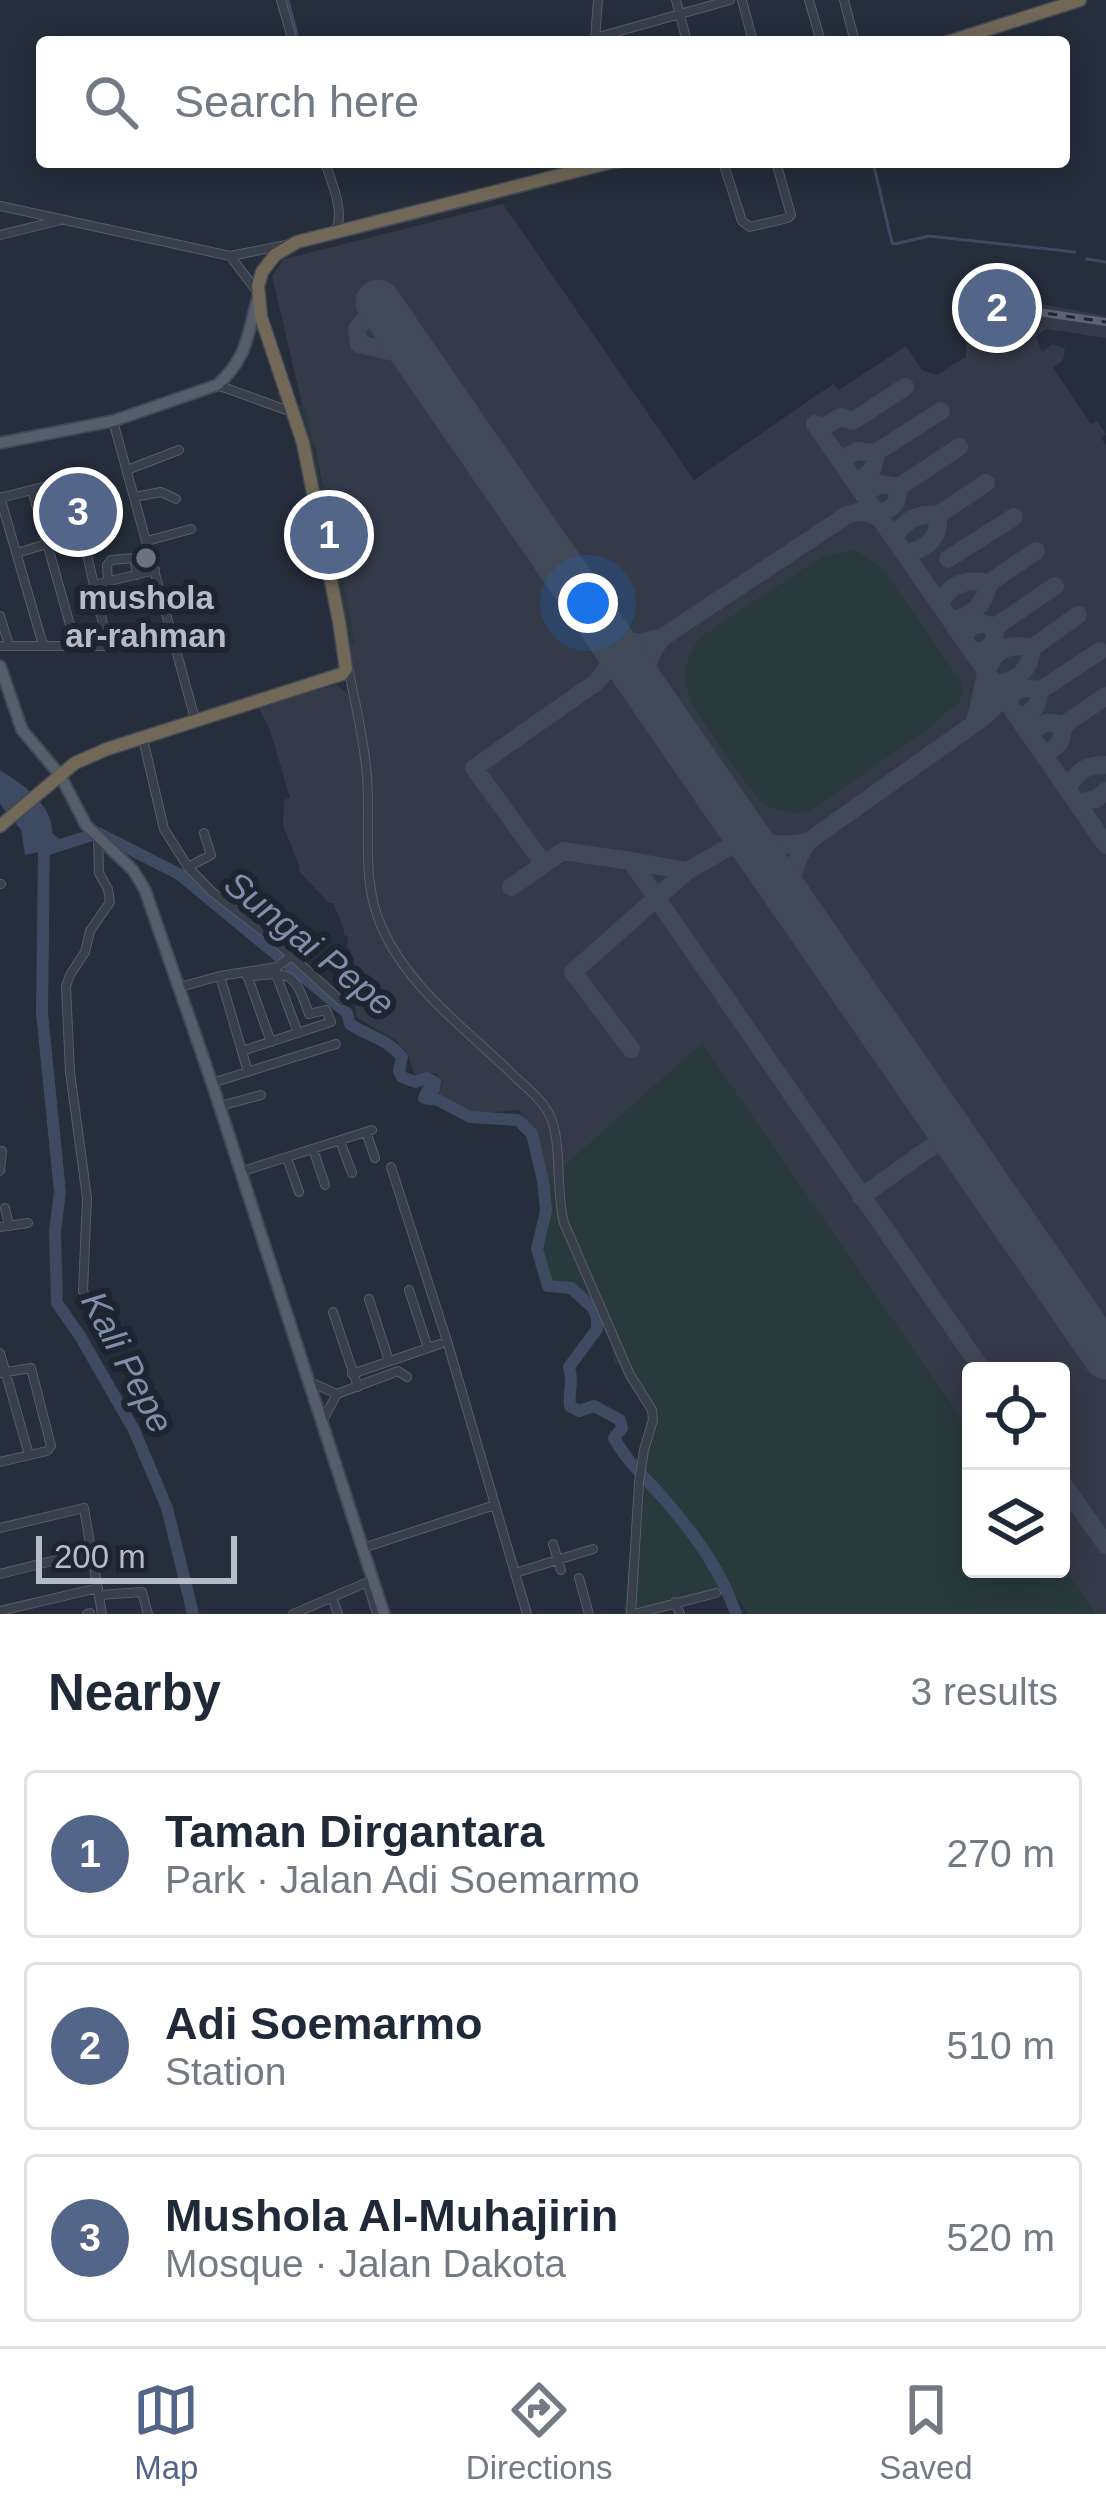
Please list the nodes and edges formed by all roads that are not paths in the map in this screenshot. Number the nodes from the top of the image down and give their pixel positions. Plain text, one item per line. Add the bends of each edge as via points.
1 (280, 0) edge
2 (598, 0) edge
3 (676, 0) edge
4 (730, 0) edge
5 (742, 0) edge
6 (809, 0) edge
7 (844, 0) edge
8 (1080, 0) edge
9 (679, 14) junction
10 (291, 36) edge
11 (595, 36) edge
12 (627, 36) edge
13 (685, 36) edge
14 (751, 36) edge
15 (819, 36) edge
16 (853, 36) edge
17 (967, 36) edge
18 (327, 168) edge
19 (586, 168) edge
20 (725, 168) edge
21 (778, 168) edge
22 (0, 206) edge
23 (64, 219) junction
24 (343, 229) junction
25 (0, 235) edge
26 (297, 242) junction
27 (230, 256) junction
28 (258, 296) junction
29 (217, 385) junction
30 (293, 413) junction
31 (113, 421) junction
32 (0, 443) edge
33 (179, 450) dead end
34 (127, 470) junction
35 (91, 475) dead end
36 (62, 482) junction
37 (32, 490) junction
38 (134, 496) junction
39 (0, 498) edge
40 (176, 499) dead end
41 (191, 529) dead end
42 (79, 534) junction
43 (147, 541) junction
44 (47, 543) junction
45 (16, 552) junction
46 (0, 555) edge
47 (155, 570) junction
48 (137, 574) junction
49 (108, 582) junction
50 (94, 585) junction
51 (0, 616) edge
52 (2, 630) edge
53 (342, 639) junction
54 (175, 643) junction
55 (4, 645) edge
56 (44, 645) junction
57 (76, 646) junction
58 (108, 646) junction
59 (0, 666) edge
60 (347, 674) junction
61 (322, 681) junction
62 (355, 700) junction
63 (196, 721) junction
64 (143, 737) junction
65 (61, 775) junction
66 (0, 826) edge
67 (204, 833) dead end
68 (97, 837) junction
69 (188, 867) junction
70 (283, 964) junction
71 (246, 974) junction
72 (220, 976) junction
73 (180, 987) junction
74 (342, 1002) dead end
75 (298, 1033) junction
76 (271, 1042) junction
77 (336, 1044) dead end
78 (242, 1051) junction
79 (248, 1072) junction
80 (212, 1083) junction
81 (261, 1095) dead end
82 (220, 1106) junction
83 (340, 1141) junction
84 (313, 1149) junction
85 (2, 1151) edge
86 (287, 1158) junction
87 (375, 1158) dead end
88 (391, 1167) dead end
89 (0, 1171) edge
90 (240, 1172) junction
91 (352, 1173) dead end
92 (325, 1185) dead end
93 (298, 1192) dead end
94 (5, 1208) dead end
95 (28, 1223) dead end
96 (4, 1226) edge
97 (409, 1290) dead end
98 (369, 1299) dead end
99 (332, 1312) dead end
100 (106, 1337) dead end
101 (440, 1344) dead end
102 (428, 1348) junction
103 (0, 1353) edge
104 (389, 1361) junction
105 (2, 1373) edge
106 (352, 1374) junction
107 (407, 1377) dead end
108 (309, 1381) junction
109 (358, 1388) junction
110 (337, 1394) junction
111 (322, 1421) junction
112 (29, 1455) junction
113 (0, 1462) edge
114 (495, 1504) junction
115 (0, 1528) edge
116 (553, 1544) dead end
117 (363, 1548) junction
118 (593, 1549) dead end
119 (92, 1551) junction
120 (559, 1565) junction
121 (515, 1573) junction
122 (0, 1574) edge
123 (579, 1578) dead end
124 (99, 1592) junction
125 (716, 1593) dead end
126 (332, 1597) junction
127 (675, 1602) junction
128 (310, 1610) edge
129 (0, 1611) edge
130 (102, 1614) edge
131 (148, 1614) edge
132 (293, 1614) edge
133 (338, 1614) edge
134 (381, 1614) edge
135 (527, 1614) edge
136 (589, 1614) edge
137 (632, 1614) edge
138 (680, 1614) edge

1 - 10 street
2 - 11 street
3 - 9 street
4 - 9 street
5 - 14 street
6 - 15 street
7 - 16 street
8 - 17 highway
9 - 12 street
9 - 13 street
18 - 24 street
19 - 24 highway
20 - 21 street via 750,227 791,214
22 - 23 street
23 - 25 street
23 - 27 street
24 - 26 highway
26 - 27 street
26 - 28 highway via 268,264
27 - 28 street
28 - 29 main road via 247,346
28 - 30 highway
29 - 30 street
29 - 31 main road
30 - 53 highway
31 - 32 main road
31 - 34 street
33 - 34 street
34 - 38 street
35 - 36 street
36 - 37 street
36 - 42 street
37 - 39 street
37 - 44 street
38 - 40 street
38 - 43 street
39 - 45 street
41 - 43 street
42 - 44 street
42 - 50 street
43 - 47 street
44 - 45 street
44 - 57 street
45 - 46 street
45 - 56 street
47 - 48 street
47 - 54 street
48 - 49 street
48 - 49 street via 134,558 111,560
49 - 50 street
50 - 58 street
51 - 52 street
52 - 55 street
53 - 60 highway
53 - 61 highway via 340,660
54 - 58 street
54 - 63 street
55 - 56 street
56 - 57 street
57 - 58 street
59 - 65 main road via 22,730
60 - 61 highway
60 - 62 street
61 - 62 street via 340,683
61 - 63 highway
62 - 137 street via 374,909 416,982 550,1117 564,1223 652,1410 640,1468
63 - 64 highway
64 - 65 highway
64 - 69 street via 164,829
65 - 66 highway
65 - 68 main road
67 - 69 street via 212,855
68 - 73 main road via 138,876
68 - 100 street via 110,902 66,986 87,1198 83,1291
69 - 70 street
70 - 71 street
70 - 74 street
70 - 75 street
70 - 75 street via 310,1015 325,1010 332,1022
71 - 72 street
71 - 76 street
72 - 73 street
72 - 78 street
73 - 80 main road
75 - 76 street
76 - 78 street
77 - 79 street
78 - 79 street
79 - 80 street
80 - 82 main road
81 - 82 street
82 - 90 main road
83 - 84 street
83 - 87 street via 369,1131
83 - 91 street
84 - 86 street
84 - 92 street
85 - 89 street
86 - 90 street
86 - 93 street
88 - 114 street
90 - 108 main road
94 - 96 street
95 - 96 street
97 - 102 street
98 - 104 street
99 - 106 street
101 - 102 street
102 - 104 street
103 - 105 street
104 - 106 street
105 - 112 street
105 - 112 street via 32,1368 50,1445
106 - 109 street
107 - 109 street via 398,1371
108 - 110 street
108 - 111 main road
109 - 110 street
110 - 111 street
111 - 117 main road
112 - 113 street
114 - 117 street
114 - 121 street
115 - 119 street via 84,1508
116 - 120 street
117 - 134 main road
118 - 120 street
119 - 122 street
119 - 124 street
120 - 121 street
121 - 135 street
123 - 136 street
124 - 129 street
124 - 130 street
124 - 131 street via 142,1592
125 - 127 street
126 - 128 street
126 - 133 street
126 - 134 street via 369,1582
127 - 137 street
127 - 138 street
128 - 132 street

